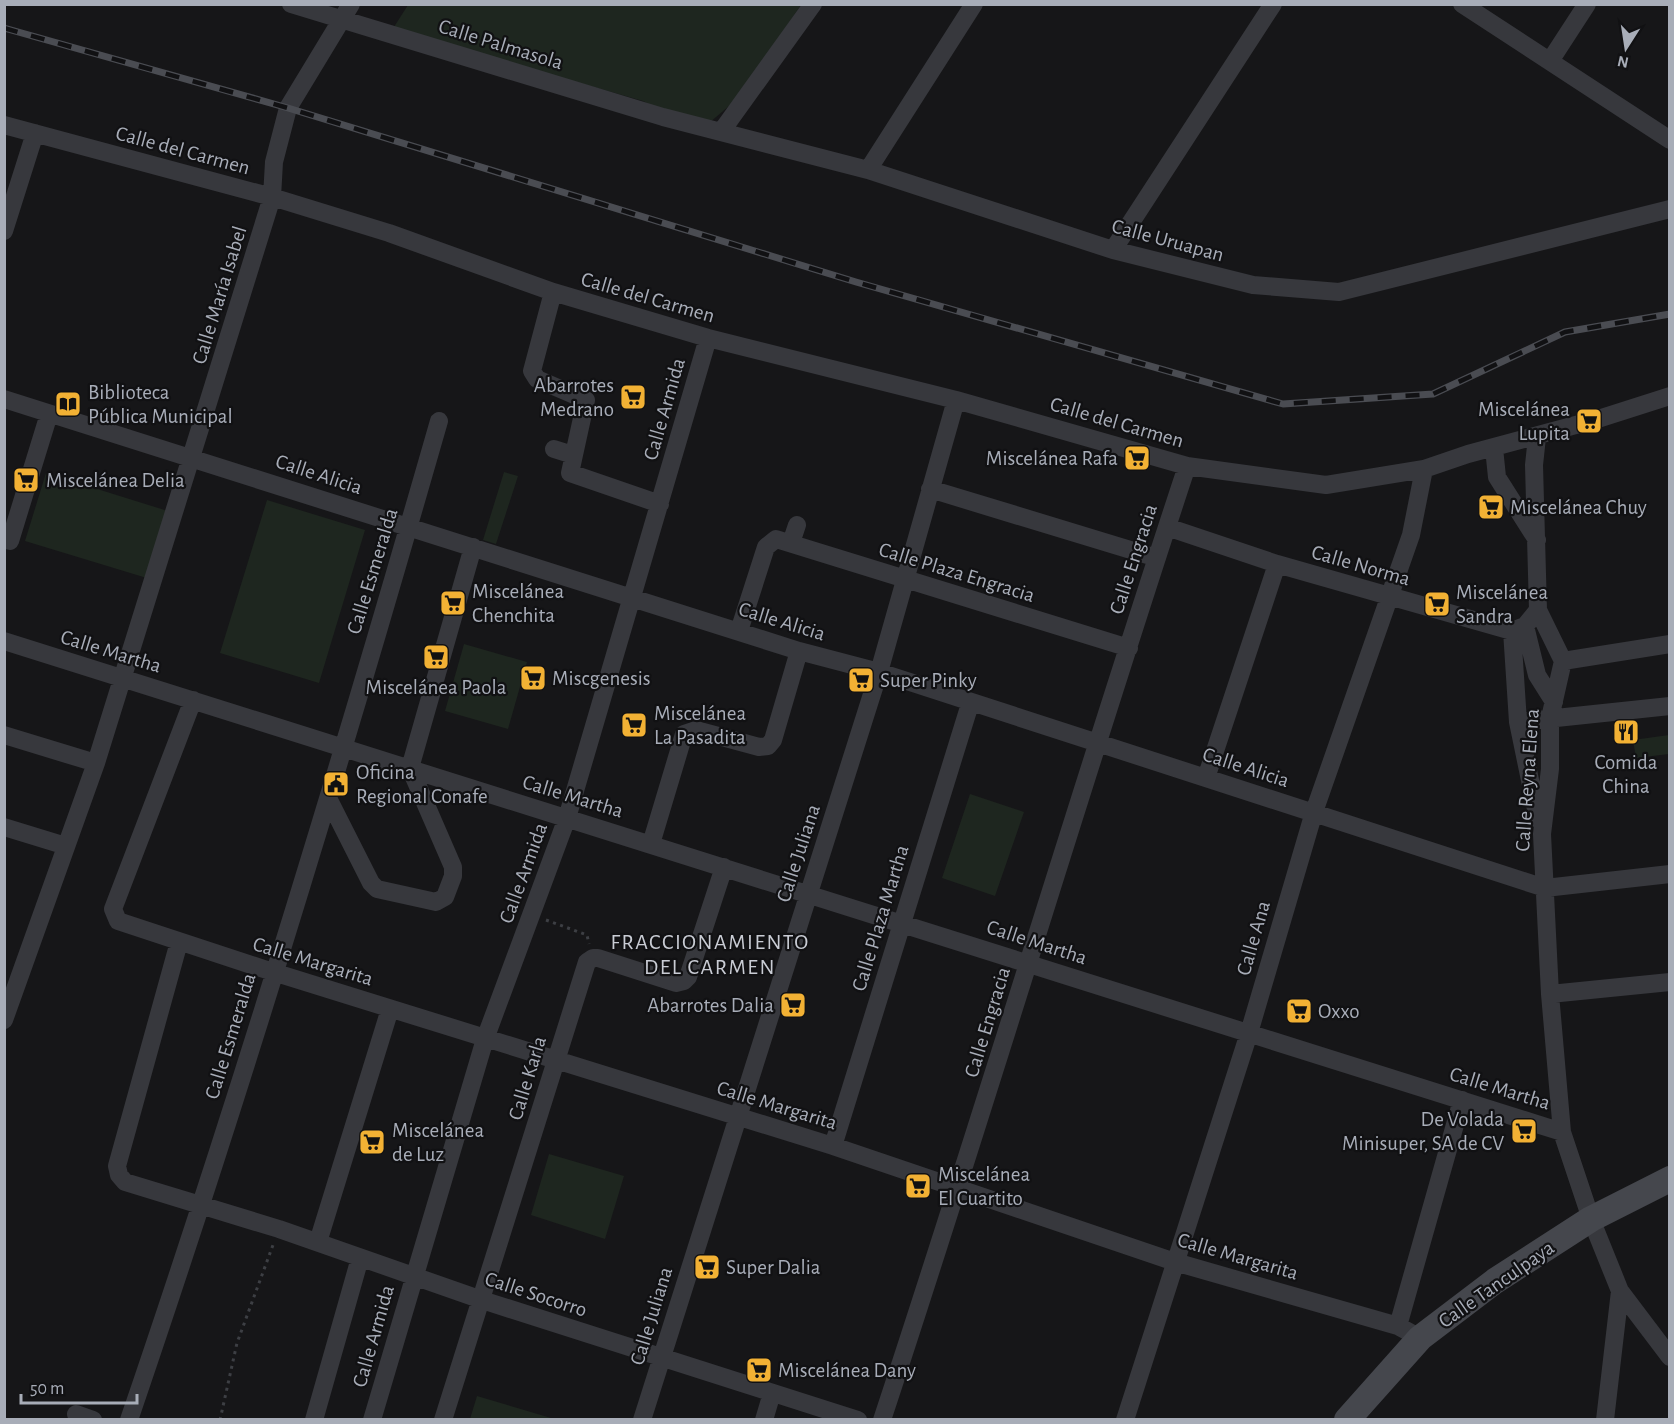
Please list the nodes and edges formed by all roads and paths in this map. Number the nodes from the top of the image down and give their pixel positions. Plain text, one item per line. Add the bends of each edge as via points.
1 (291, 4) edge
2 (813, 4) edge
3 (1273, 4) edge
4 (1462, 4) edge
5 (1587, 4) edge
6 (972, 5) edge
7 (347, 12) edge
8 (1550, 62) junction
9 (663, 117) joint
10 (4, 125) edge
11 (721, 132) junction
12 (35, 133) junction
13 (1670, 140) edge
14 (868, 170) junction
15 (272, 198) junction
16 (1670, 209) edge
17 (4, 231) edge
18 (1113, 250) junction
19 (554, 293) junction
20 (708, 338) junction
21 (1670, 396) edge
22 (4, 399) edge
23 (956, 400) junction
24 (49, 414) junction
25 (439, 421) dead end
26 (1536, 437) junction
27 (1494, 448) junction
28 (554, 449) dead end
29 (573, 455) junction
30 (192, 456) junction
31 (1187, 466) junction
32 (1424, 470) junction
33 (930, 489) junction
34 (660, 504) junction
35 (797, 525) dead end
36 (1167, 527) junction
37 (409, 528) junction
38 (7, 540) edge
39 (1538, 542) junction
40 (791, 543) junction
41 (473, 547) junction
42 (1156, 558) junction
43 (1277, 564) junction
44 (904, 580) junction
45 (1388, 596) junction
46 (632, 597) junction
47 (1538, 610) junction
48 (1518, 628) junction
49 (739, 631) junction
50 (4, 641) edge
51 (1670, 644) edge
52 (1129, 648) junction
53 (799, 651) junction
54 (1563, 661) junction
55 (879, 672) junction
56 (123, 678) junction
57 (193, 700) junction
58 (970, 704) junction
59 (1670, 706) edge
60 (1552, 710) junction
61 (1518, 722) junction
62 (4, 735) edge
63 (1096, 742) junction
64 (343, 747) junction
65 (96, 763) junction
66 (410, 768) junction
67 (1206, 778) junction
68 (329, 800) junction
69 (1314, 812) junction
70 (567, 818) junction
71 (4, 827) edge
72 (1542, 834) junction
73 (651, 844) junction
74 (66, 846) junction
75 (724, 867) junction
76 (1670, 874) edge
77 (1545, 888) junction
78 (809, 894) junction
79 (533, 916) junction
80 (901, 923) junction
81 (179, 942) junction
82 (592, 958) junction
83 (1029, 963) junction
84 (273, 972) junction
85 (1670, 982) edge
86 (1550, 994) junction
87 (390, 1009) junction
88 (4, 1020) edge
89 (1249, 1033) junction
90 (485, 1039) junction
91 (556, 1060) junction
92 (1462, 1100) junction
93 (737, 1116) junction
94 (1562, 1132) junction
95 (833, 1146) junction
96 (1670, 1179) edge
97 (958, 1190) junction
98 (202, 1206) junction
99 (1591, 1219) junction
100 (279, 1229) junction
101 (318, 1242) junction
102 (360, 1258) junction
103 (1174, 1262) junction
104 (414, 1276) junction
105 (1620, 1291) junction
106 (482, 1300) junction
107 (1409, 1332) junction
108 (1670, 1357) edge
109 (661, 1358) junction
110 (772, 1393) junction
111 (129, 1419) edge
112 (220, 1419) edge
113 (314, 1419) edge
114 (372, 1419) edge
115 (443, 1419) edge
116 (642, 1419) edge
117 (764, 1419) edge
118 (858, 1419) edge
119 (882, 1419) edge
120 (1125, 1419) edge
121 (1347, 1419) edge
122 (1605, 1419) edge

1 - 7 street, Calle Palmasola
2 - 11 street
3 - 18 street
4 - 8 street
5 - 8 street
6 - 14 street
7 - 9 street, Calle Palmasola
7 - 15 street, Calle María Isabel via 288,108 274,162
8 - 13 street
9 - 11 street, Calle Uruapan
10 - 12 street, Calle del Carmen
11 - 14 street, Calle Uruapan
12 - 15 street, Calle del Carmen
12 - 17 street
14 - 18 street, Calle Uruapan
15 - 19 street, Calle del Carmen via 389,232
15 - 30 street, Calle María Isabel
16 - 18 street, Calle Uruapan via 1339,292 1253,285
19 - 20 street, Calle del Carmen
19 - 29 street via 532,371 537,379 586,400
20 - 23 street, Calle del Carmen
20 - 34 street, Calle Armida
21 - 26 street, Calle del Carmen
22 - 24 street, Calle Alicia
23 - 31 street, Calle del Carmen
23 - 33 street, Calle Juliana
24 - 30 street, Calle Alicia
24 - 38 street
25 - 37 street, Calle Esmeralda
26 - 27 street, Calle del Carmen
26 - 39 street
27 - 32 street, Calle del Carmen
27 - 39 street via 1497,477
28 - 29 street
29 - 34 street via 569,467 574,476
30 - 37 street, Calle Alicia
30 - 56 street, Calle María Isabel
31 - 32 street, Calle del Carmen via 1326,485
31 - 36 street, Calle Engracia
32 - 45 street, Calle Ana via 1412,535
33 - 42 street
33 - 44 street, Calle Juliana
34 - 46 street, Calle Armida
35 - 40 street
36 - 42 street, Calle Engracia
36 - 43 street, Calle Norma
37 - 41 street, Calle Alicia
37 - 64 street, Calle Esmeralda
39 - 47 street
40 - 44 street, Calle Plaza Engracia
40 - 49 street, Calle Plaza Engracia via 772,540 766,547
41 - 46 street, Calle Alicia
41 - 66 street
42 - 52 street, Calle Engracia
43 - 45 street, Calle Norma
43 - 67 street
44 - 52 street, Calle Plaza Engracia
44 - 55 street, Calle Juliana
45 - 48 street, Calle Norma
45 - 69 street, Calle Ana
46 - 49 street, Calle Alicia
46 - 70 street, Calle Armida
47 - 48 street
47 - 54 street
48 - 60 street
48 - 61 street
49 - 53 street, Calle Alicia
50 - 56 street, Calle Martha
51 - 54 street
52 - 63 street, Calle Engracia
53 - 55 street, Calle Alicia
53 - 73 street via 768,746 696,730 684,734
54 - 60 street, Calle Reyna Elena
55 - 58 street, Calle Alicia
55 - 78 street, Calle Juliana
56 - 57 street, Calle Martha
56 - 65 street, Calle María Isabel
57 - 64 street, Calle Martha
57 - 81 street, Calle Margarita via 113,909 118,921
58 - 63 street, Calle Alicia
58 - 80 street, Calle Plaza Martha
59 - 60 street
60 - 61 street
60 - 72 street, Calle Reyna Elena
61 - 72 street
62 - 65 street
63 - 67 street, Calle Alicia
63 - 83 street, Calle Engracia
64 - 66 street, Calle Martha
64 - 68 street, Calle Esmeralda
65 - 74 street, Calle María Isabel
66 - 68 street via 453,867 441,901 377,889
66 - 70 street, Calle Martha
67 - 69 street, Calle Alicia
68 - 84 street, Calle Esmeralda
69 - 77 street, Calle Alicia
69 - 89 street, Calle Ana
70 - 73 street, Calle Martha
70 - 79 street, Calle Armida
71 - 74 street
72 - 77 street, Calle Reyna Elena
73 - 75 street, Calle Martha
74 - 88 street, Calle María Isabel
75 - 78 street, Calle Martha
75 - 82 street via 684,981 676,983
76 - 77 street
77 - 86 street, Calle Reyna Elena
78 - 80 street, Calle Martha
78 - 93 street, Calle Juliana
79 - 82 path via 587,935
79 - 90 street, Calle Armida
80 - 83 street, Calle Martha
80 - 95 street, Calle Plaza Martha
81 - 84 street, Calle Margarita
81 - 98 street, Calle Socorro via 117,1166 125,1182
82 - 91 street, Calle Karla
83 - 89 street, Calle Martha
83 - 97 street, Calle Engracia
84 - 87 street, Calle Margarita
84 - 98 street, Calle Esmeralda
85 - 86 street
86 - 94 street, Calle Reyna Elena
87 - 90 street, Calle Margarita
87 - 101 street
89 - 92 street, Calle Martha
89 - 103 street, Calle Ana
90 - 91 street, Calle Margarita
90 - 104 street, Calle Armida
91 - 93 street, Calle Margarita
91 - 106 street, Calle Karla
92 - 94 street, Calle Martha
92 - 107 street
93 - 95 street, Calle Margarita
93 - 109 street, Calle Juliana
94 - 99 street, Calle Martha
95 - 97 street, Calle Margarita
96 - 99 street, Calle Tanculpaya
97 - 103 street, Calle Margarita
97 - 119 street, Calle Engracia
98 - 100 street, Calle Socorro
98 - 111 street, Calle Esmeralda
99 - 105 street, Calle Martha
99 - 107 street, Calle Tanculpaya
100 - 101 street, Calle Socorro
100 - 112 path via 237,1343
101 - 102 street, Calle Socorro
102 - 104 street, Calle Socorro
102 - 113 street
103 - 107 street, Calle Margarita
103 - 120 street, Calle Ana
104 - 106 street, Calle Socorro
104 - 114 street, Calle Armida
105 - 108 street
105 - 122 street
106 - 109 street, Calle Socorro
106 - 115 street, Calle Karla
107 - 121 street, Calle Tanculpaya
109 - 110 street, Calle Socorro
109 - 116 street, Calle Juliana
110 - 117 street
110 - 118 street, Calle Socorro

